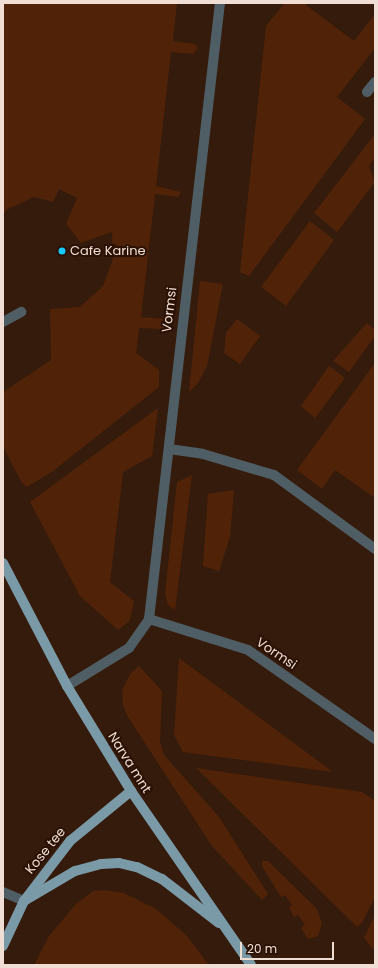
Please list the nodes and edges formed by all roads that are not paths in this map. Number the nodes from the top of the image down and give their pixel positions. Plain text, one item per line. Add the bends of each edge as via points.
1 (220, 3) edge
2 (375, 82) edge
3 (367, 92) dead end
4 (21, 312) dead end
5 (3, 322) edge
6 (169, 449) junction
7 (375, 549) edge
8 (3, 563) edge
9 (149, 619) junction
10 (67, 686) junction
11 (375, 739) edge
12 (131, 791) junction
13 (3, 892) edge
14 (24, 901) junction
15 (230, 931) junction
16 (3, 946) edge
17 (251, 965) edge

1 - 6 street, Vormsi via 172,402
2 - 3 street
4 - 5 street
6 - 7 street via 203,454 274,475
6 - 9 street, Vormsi
8 - 10 main road, Narva mnt
9 - 10 street, Vormsi via 129,648
9 - 11 street, Vormsi via 248,650
10 - 12 main road, Narva mnt
12 - 14 main road, Kose tee via 70,841
12 - 15 main road, Narva mnt
13 - 14 street
14 - 15 main road via 87,867 105,863 126,864 162,879
14 - 16 main road, Kose tee
15 - 17 main road, Narva mnt

